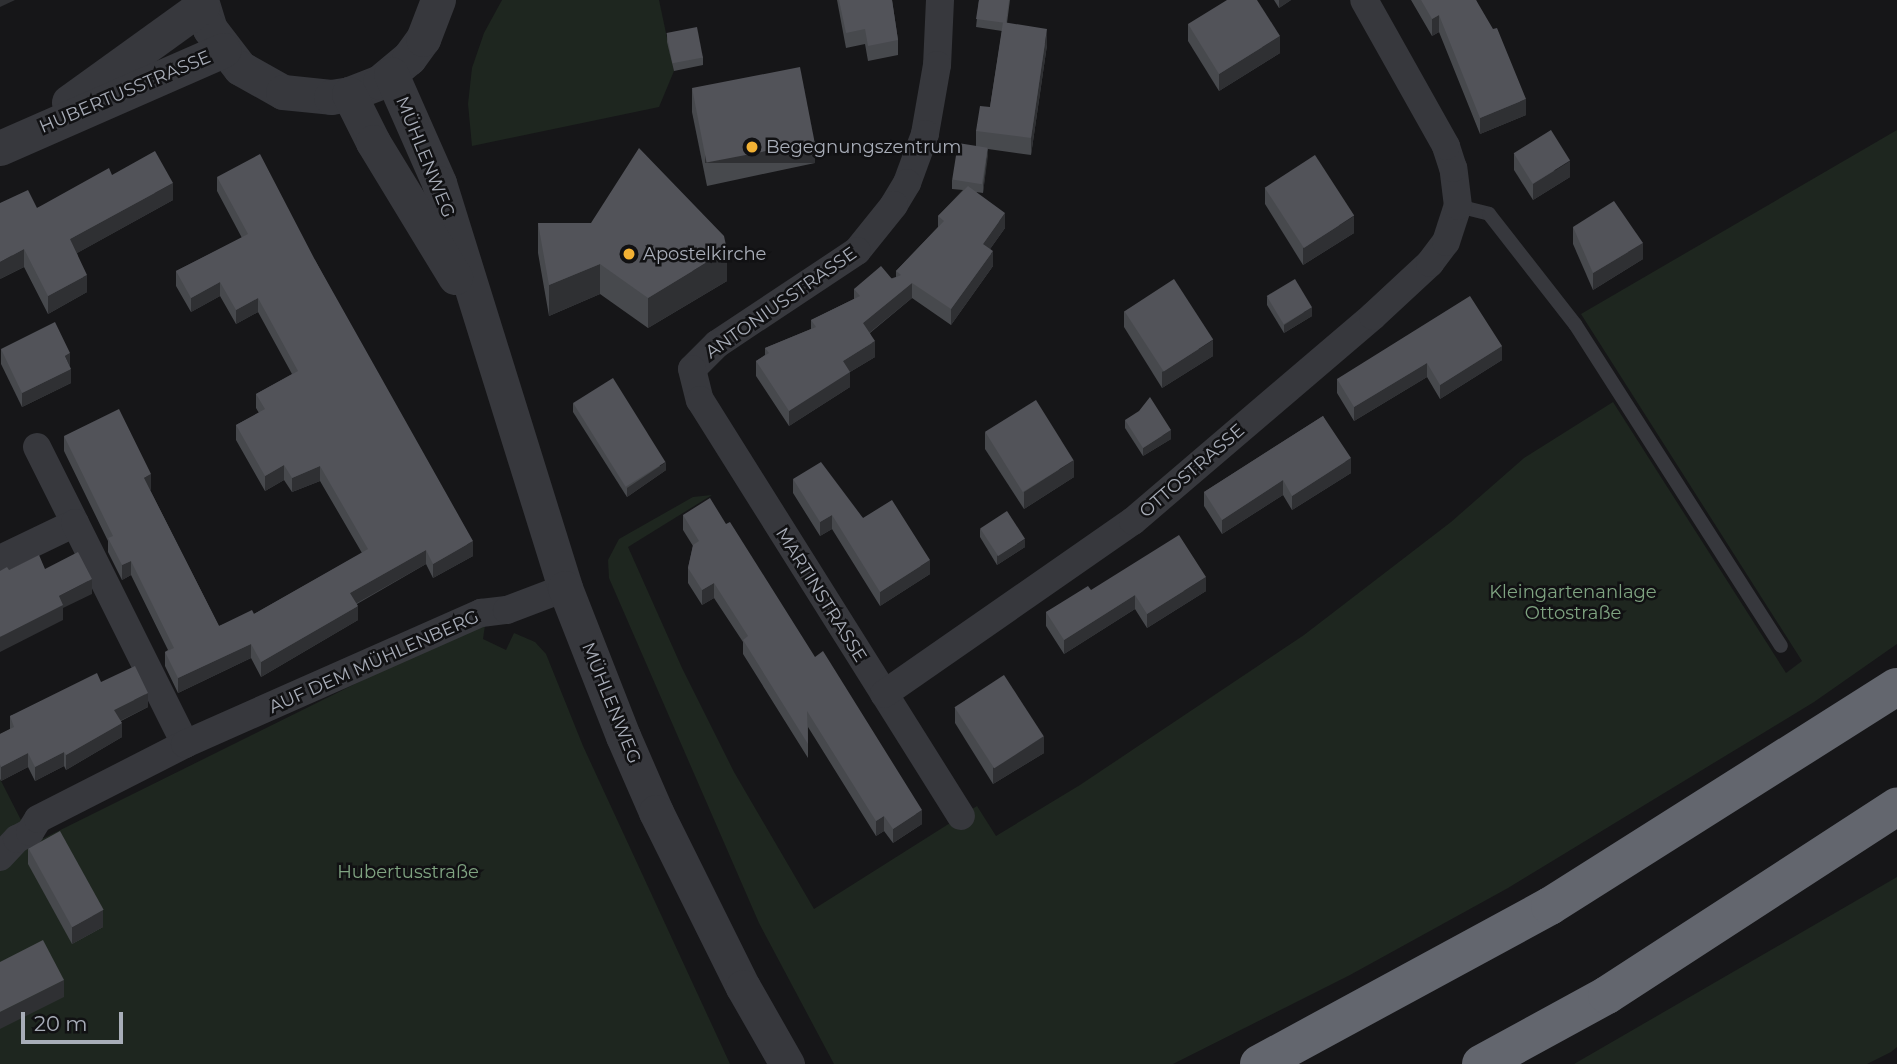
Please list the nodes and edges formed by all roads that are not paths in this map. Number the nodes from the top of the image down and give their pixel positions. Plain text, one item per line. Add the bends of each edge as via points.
1 (438, 0) edge
2 (940, 0) edge
3 (1364, 0) edge
4 (201, 3) edge
5 (223, 50) junction
6 (391, 74) junction
7 (349, 94) junction
8 (14, 141) edge
9 (1458, 206) junction
10 (483, 321) junction
11 (692, 369) joint
12 (37, 447) dead end
13 (75, 523) junction
14 (0, 559) edge
15 (565, 588) junction
16 (1781, 646) dead end
17 (1897, 687) edge
18 (884, 694) junction
19 (185, 744) junction
20 (1897, 807) edge
21 (961, 816) dead end
22 (0, 857) edge
23 (787, 1064) edge
24 (1259, 1064) edge
25 (1481, 1064) edge

1 - 6 street, MÜHLENWEG via 423,39
2 - 11 street, ANTONIUSSTRASSE via 937,65 925,134 894,205 857,251 717,344
3 - 9 street, OTTOSTRASSE via 1446,146
4 - 5 street, MÜHLENWEG
4 - 8 street, HUBERTUSSTRASSE
5 - 7 street, MÜHLENWEG via 240,68 282,92
5 - 8 street, HUBERTUSSTRASSE
6 - 7 street, MÜHLENWEG
6 - 10 street, MÜHLENWEG via 439,183
7 - 10 street, MÜHLENWEG via 373,142
9 - 16 lane via 1489,214 1574,324
9 - 18 street, OTTOSTRASSE via 1446,242 1430,263 1133,521
10 - 15 street, MÜHLENWEG
11 - 18 street, MARTINSTRASSE via 700,400
12 - 13 street
13 - 14 street
13 - 19 street
15 - 19 street, AUF DEM MÜHLENBERG via 507,610 481,613
15 - 23 street, MÜHLENWEG via 656,812 743,988
17 - 24 highway via 1550,906
18 - 21 street, MARTINSTRASSE
19 - 22 street, AUF DEM MÜHLENBERG via 38,819 30,832
20 - 25 highway via 1608,995

